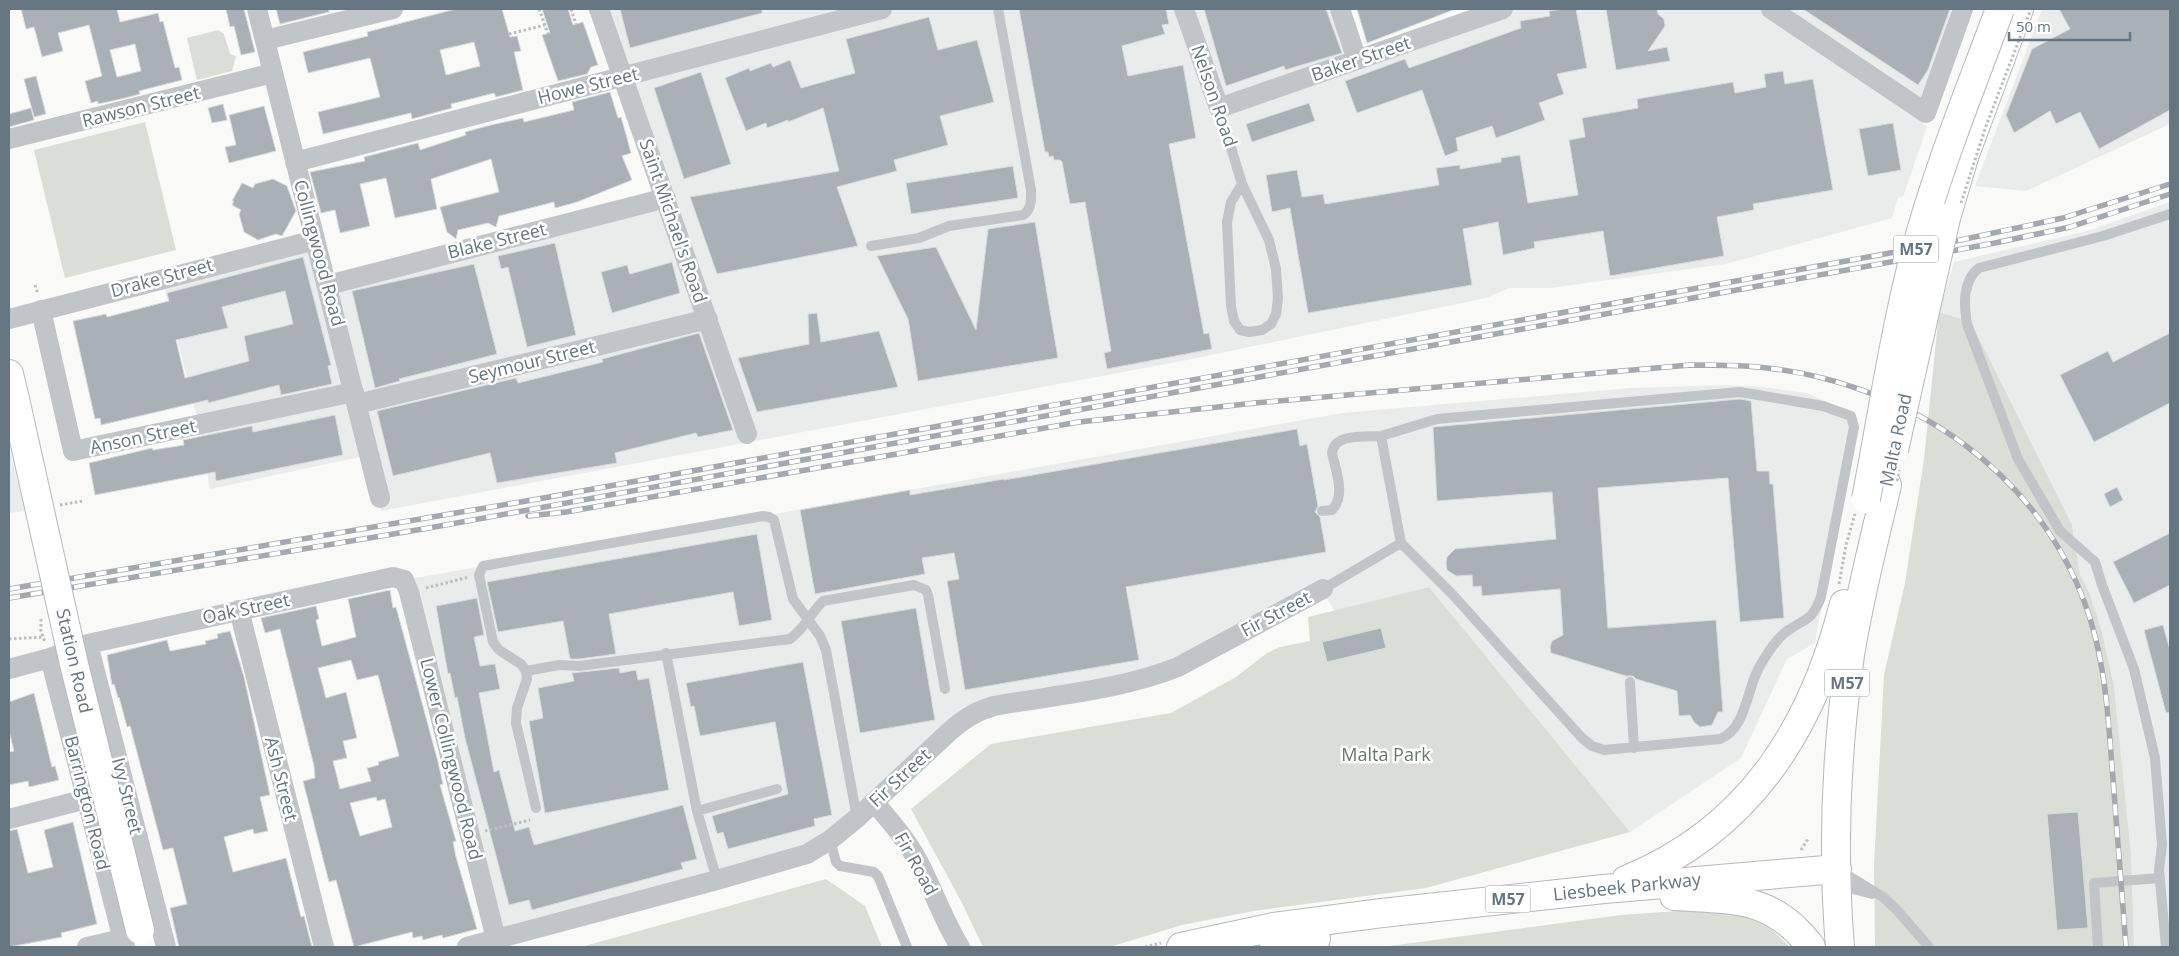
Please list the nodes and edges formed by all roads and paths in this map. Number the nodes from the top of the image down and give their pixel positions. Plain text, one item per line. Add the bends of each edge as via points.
1 (257, 9) edge
2 (393, 9) edge
3 (539, 9) edge
4 (571, 9) edge
5 (599, 9) edge
6 (882, 9) edge
7 (998, 9) edge
8 (1184, 9) edge
9 (1340, 9) edge
10 (1503, 9) edge
11 (1772, 9) edge
12 (1963, 9) edge
13 (2000, 9) edge
14 (2019, 9) edge
15 (576, 24) dead end
16 (545, 25) junction
17 (509, 34) dead end
18 (548, 34) dead end
19 (265, 40) junction
20 (1357, 60) junction
21 (273, 73) junction
22 (622, 78) junction
23 (1218, 108) junction
24 (9, 139) edge
25 (295, 162) junction
26 (1242, 184) junction
27 (666, 198) junction
28 (2170, 214) edge
29 (315, 240) junction
30 (871, 246) dead end
31 (328, 285) junction
32 (41, 310) junction
33 (9, 319) edge
34 (708, 319) junction
35 (12, 386) edge
36 (356, 398) junction
37 (747, 434) dead end
38 (1381, 436) junction
39 (1870, 497) junction
40 (380, 498) dead end
41 (1322, 511) dead end
42 (1401, 543) junction
43 (1857, 550) junction
44 (480, 575) junction
45 (404, 580) joint
46 (434, 586) dead end
47 (1839, 588) dead end
48 (1323, 589) joint
49 (239, 610) junction
50 (808, 621) junction
51 (43, 637) dead end
52 (9, 639) edge
53 (88, 644) junction
54 (666, 653) junction
55 (50, 658) junction
56 (9, 669) edge
57 (526, 671) junction
58 (1630, 682) dead end
59 (945, 689) dead end
60 (1634, 748) junction
61 (777, 789) dead end
62 (86, 799) junction
63 (874, 802) junction
64 (536, 808) joint
65 (697, 811) junction
66 (9, 818) edge
67 (857, 818) junction
68 (470, 834) junction
69 (1808, 839) dead end
70 (830, 840) junction
71 (1821, 873) junction
72 (2160, 878) junction
73 (717, 880) junction
74 (1604, 889) junction
75 (1663, 896) junction
76 (1883, 897) junction
77 (496, 939) junction
78 (133, 941) edge
79 (955, 942) edge
80 (1174, 944) edge
81 (87, 947) edge
82 (166, 947) edge
83 (324, 947) edge
84 (467, 947) edge
85 (907, 947) edge
86 (1145, 947) edge
87 (1274, 947) edge
88 (1811, 947) edge
89 (1828, 947) edge
90 (1840, 947) edge
91 (1929, 947) edge
92 (2098, 947) edge
93 (2166, 947) edge

1 - 19 street, Collingwood Road
2 - 19 street
3 - 16 path
4 - 15 path
5 - 22 street, Saint Michael's Road
6 - 22 street, Howe Street
7 - 30 lane via 1031,205 1023,215 949,226 919,238
8 - 23 street, Nelson Road
9 - 20 street
10 - 20 street, Baker Street
11 - 12 street via 1926,113
13 - 39 main road, Malta Road / M57, bridge via 1945,156 1915,253
14 - 39 main road, Malta Road / M57, bridge via 1965,154
16 - 17 path
16 - 18 path
19 - 21 street, Collingwood Road
20 - 23 street, Baker Street
21 - 24 street, Rawson Street
21 - 25 street, Collingwood Road
22 - 25 street, Howe Street
22 - 27 street, Saint Michael's Road
23 - 26 lane, Nelson Road
25 - 29 street, Collingwood Road
26 - 26 lane, Nelson Road via 1231,202 1227,222 1231,306 1240,330 1249,332 1262,330 1271,324 1278,298 1269,240
27 - 31 street, Blake Street
27 - 34 street, Saint Michael's Road
28 - 72 lane via 2103,236 1979,268 1968,280 1965,302 1967,324 2018,459 2060,531 2095,562 2134,669 2155,758 2162,845
29 - 31 street, Collingwood Road
29 - 32 street, Drake Street
31 - 36 street, Collingwood Road
32 - 33 street, Drake Street
32 - 36 street, Anson Street via 73,451
34 - 36 street, Seymour Street
34 - 37 street, Saint Michael's Road
35 - 78 main road, Station Road, bridge
36 - 40 street, Collingwood Road
38 - 41 lane via 1337,441 1332,453 1339,503 1332,510
38 - 42 lane
38 - 60 lane via 1437,419 1740,392 1824,406 1851,416 1854,427 1817,609 1775,642 1759,666 1739,722 1728,736 1712,741
39 - 43 main road, Malta Road / M57
39 - 47 path via 1846,546
39 - 71 main road, Malta Road / M57 via 1841,722 1837,800
42 - 48 lane
42 - 60 lane via 1453,595 1582,738 1604,750
43 - 71 main road, Malta Road / M57 via 1850,610 1826,740
43 - 74 main road via 1826,665 1790,739 1766,774 1736,810 1699,841 1662,864
44 - 46 path
44 - 50 lane via 483,566 488,564 769,517 777,526 793,599
44 - 57 lane via 493,642
45 - 49 street, Oak Street via 393,577
45 - 68 street, Lower Collingwood Road
48 - 63 street, Fir Street via 1178,668 1156,676 978,711 956,725
49 - 53 street, Oak Street
49 - 83 street, Ash Street
50 - 54 lane via 790,639
50 - 59 lane via 823,601 920,586 928,595
50 - 67 lane via 826,650
51 - 52 path
53 - 55 street, Oak Street
53 - 82 street, Ivy Street
54 - 57 lane
54 - 65 lane
55 - 56 street, Oak Street
55 - 62 street, Barrington Road
57 - 64 lane via 516,723
58 - 60 lane
61 - 65 lane
62 - 66 street
62 - 78 street, Barrington Road
63 - 67 street, Fir Street
63 - 79 street, Fir Road via 901,834 917,860
64 - 68 path via 530,820
65 - 73 lane
67 - 70 street, Fir Street
68 - 77 street, Lower Collingwood Road
69 - 71 path
70 - 73 street, Fir Street via 807,854
70 - 85 lane via 840,866 874,872 878,876
71 - 74 main road, Liesbeek Parkway / M57
71 - 75 main road, Liesbeek Parkway / M57
71 - 76 lane
71 - 76 lane
71 - 89 main road, M57
71 - 90 main road, M57
72 - 92 lane via 2094,883
72 - 93 lane
73 - 77 street, Fir Street
74 - 80 main road, Liesbeek Parkway / M57 via 1317,921
75 - 87 main road, Liesbeek Parkway / M57 via 1534,907
75 - 88 main road via 1734,900 1758,905 1790,924
76 - 91 lane
77 - 84 street, Fir Street
78 - 81 street
80 - 86 path

